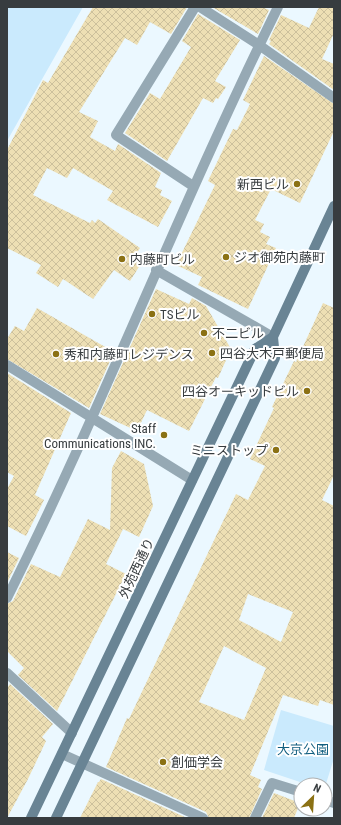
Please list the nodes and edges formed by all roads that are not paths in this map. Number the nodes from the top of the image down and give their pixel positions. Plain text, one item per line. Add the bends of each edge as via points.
1 (195, 7) edge
2 (200, 7) edge
3 (278, 7) edge
4 (259, 45) junction
5 (334, 98) edge
6 (193, 186) junction
7 (334, 206) edge
8 (156, 270) junction
9 (273, 337) junction
10 (7, 365) edge
11 (91, 418) junction
12 (192, 480) junction
13 (7, 598) edge
14 (7, 673) edge
15 (72, 733) junction
16 (62, 754) junction
17 (82, 764) junction
18 (293, 790) edge
19 (31, 818) edge
20 (56, 818) edge
21 (202, 818) edge
22 (255, 818) edge

1 - 6 street via 116,135
2 - 4 street
3 - 4 street
4 - 5 street
4 - 6 street
6 - 8 street
7 - 9 main road
8 - 9 street
8 - 11 street
9 - 12 main road, 外苑西通り via 255,349
9 - 17 main road via 275,358
10 - 11 street
11 - 12 street
11 - 13 street
12 - 15 main road, 外苑西通り
14 - 15 street
15 - 16 main road, 外苑西通り
16 - 17 street
16 - 19 main road, 外苑西通り
17 - 20 main road
17 - 21 street
18 - 22 street via 272,783

